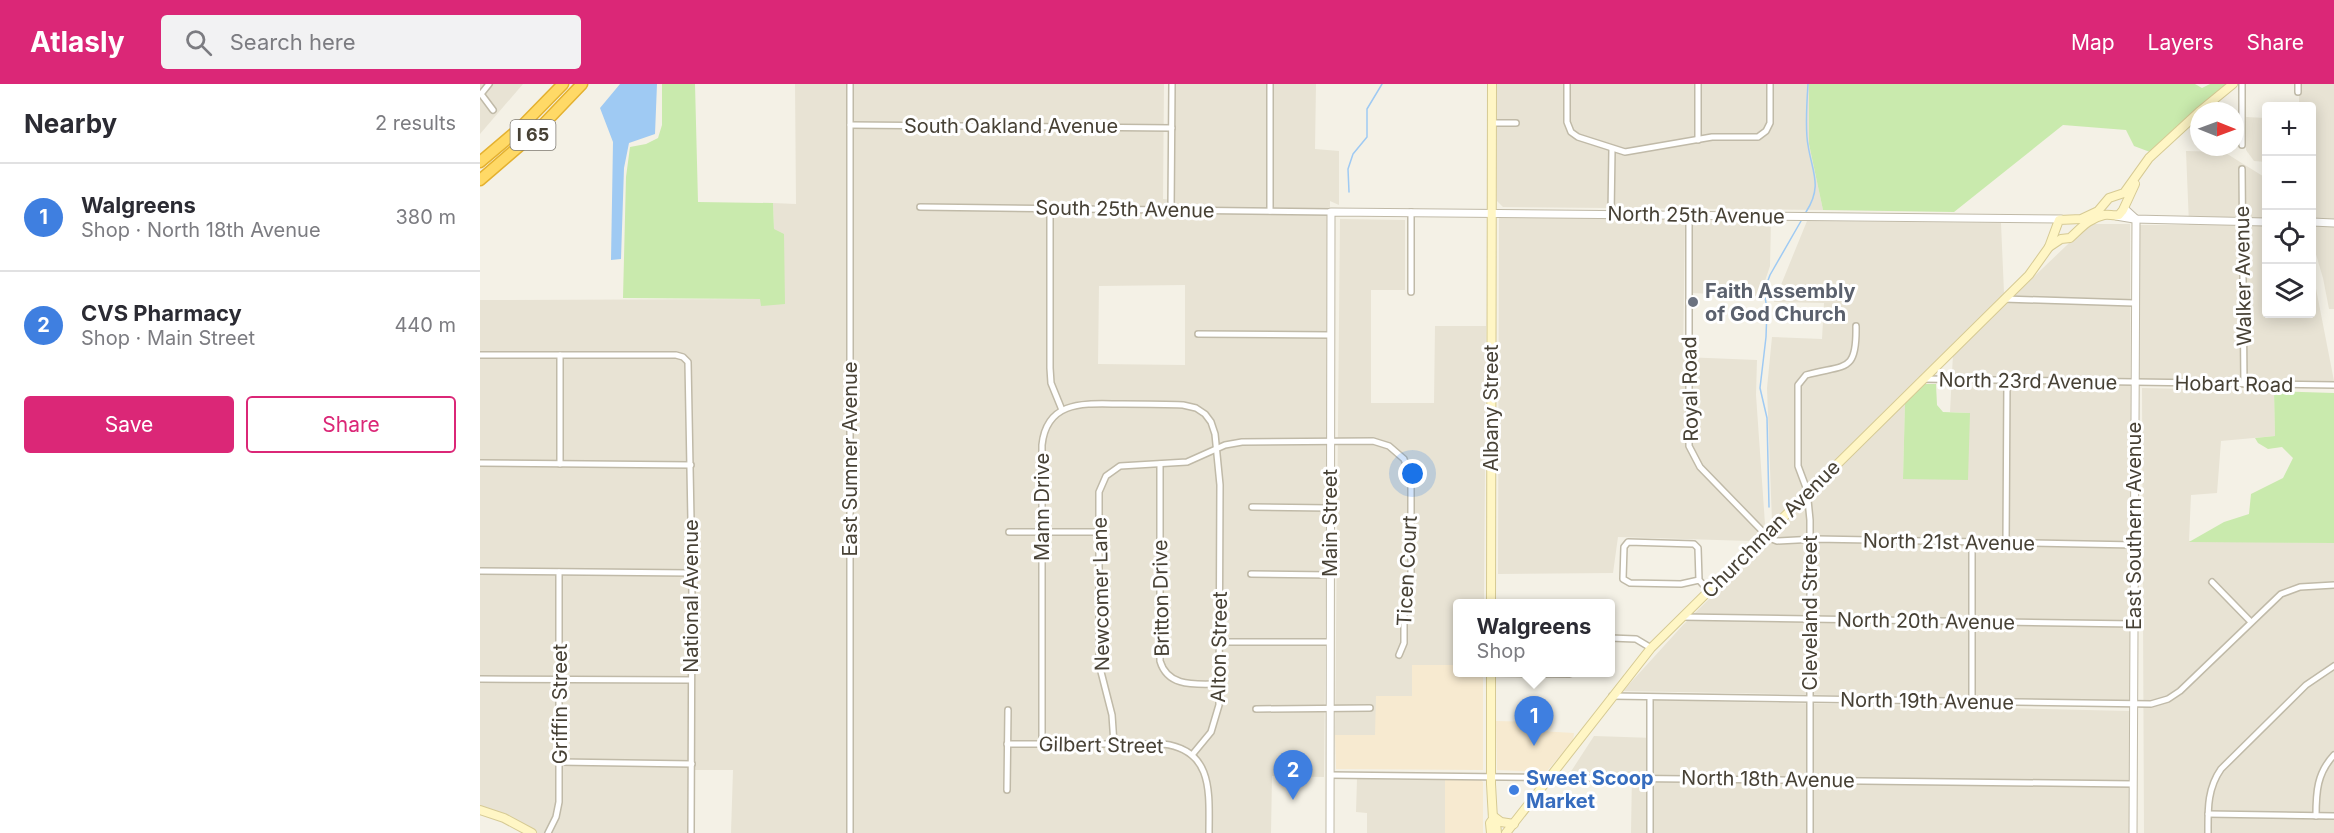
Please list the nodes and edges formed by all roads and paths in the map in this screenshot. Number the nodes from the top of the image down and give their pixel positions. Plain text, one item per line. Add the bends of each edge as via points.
1 (489, 84) edge
2 (563, 84) edge
3 (582, 84) edge
4 (850, 84) edge
5 (1172, 84) edge
6 (1270, 84) edge
7 (1492, 84) edge
8 (1567, 84) edge
9 (1698, 84) edge
10 (1770, 84) edge
11 (2233, 84) edge
12 (2242, 84) edge
13 (2298, 84) edge
14 (2298, 92) dead end
15 (2211, 102) edge
16 (2242, 102) edge
17 (493, 110) dead end
18 (2190, 120) edge
19 (1492, 123) junction
20 (1516, 123) dead end
21 (850, 125) junction
22 (1172, 128) junction
23 (1698, 140) junction
24 (1612, 149) junction
25 (2153, 156) junction
26 (480, 162) edge
27 (2242, 169) dead end
28 (480, 180) edge
29 (2115, 197) junction
30 (2104, 206) junction
31 (920, 207) dead end
32 (2125, 207) junction
33 (1050, 208) junction
34 (1171, 209) junction
35 (1270, 211) junction
36 (1331, 212) junction
37 (1412, 212) junction
38 (1492, 212) junction
39 (1611, 214) junction
40 (1689, 215) junction
41 (2113, 215) junction
42 (2061, 219) junction
43 (2136, 219) junction
44 (2242, 222) junction
45 (2262, 222) edge
46 (2316, 222) edge
47 (2334, 223) edge
48 (2054, 230) junction
49 (2064, 239) junction
50 (2049, 247) junction
51 (1411, 292) dead end
52 (2004, 299) junction
53 (2134, 303) junction
54 (1856, 326) dead end
55 (1198, 334) dead end
56 (1330, 335) junction
57 (480, 355) edge
58 (560, 355) junction
59 (1921, 379) junction
60 (2007, 380) junction
61 (2134, 382) junction
62 (2244, 384) junction
63 (2334, 385) edge
64 (1062, 410) junction
65 (1330, 441) junction
66 (1216, 449) junction
67 (480, 463) edge
68 (560, 464) junction
69 (1160, 464) junction
70 (691, 465) junction
71 (1103, 480) joint
72 (1808, 492) junction
73 (1252, 507) dead end
74 (1330, 508) junction
75 (1009, 532) dead end
76 (1042, 532) junction
77 (1099, 532) junction
78 (1765, 535) junction
79 (1810, 541) junction
80 (1972, 543) junction
81 (2006, 544) junction
82 (2134, 545) junction
83 (480, 571) edge
84 (559, 572) junction
85 (692, 573) junction
86 (1251, 574) dead end
87 (1330, 575) junction
88 (1699, 579) junction
89 (2212, 582) dead end
90 (2334, 585) edge
91 (1709, 591) junction
92 (1491, 599) edge
93 (1682, 617) junction
94 (1810, 619) junction
95 (1972, 622) junction
96 (2251, 622) junction
97 (2134, 624) junction
98 (1615, 638) edge
99 (1220, 642) junction
100 (1330, 642) junction
101 (1651, 648) junction
102 (1398, 655) dead end
103 (2334, 666) edge
104 (1491, 677) edge
105 (480, 679) edge
106 (559, 680) junction
107 (692, 680) junction
108 (1219, 684) junction
109 (1612, 696) junction
110 (1650, 697) junction
111 (1810, 700) junction
112 (1972, 702) junction
113 (2134, 704) junction
114 (1330, 708) junction
115 (1370, 708) dead end
116 (1256, 709) dead end
117 (1008, 710) dead end
118 (1007, 744) junction
119 (1042, 744) junction
120 (1114, 744) junction
121 (1192, 755) junction
122 (2334, 755) edge
123 (560, 762) junction
124 (692, 764) junction
125 (1330, 775) junction
126 (1491, 776) junction
127 (1550, 776) junction
128 (1650, 778) junction
129 (1810, 780) junction
130 (2133, 784) junction
131 (1006, 790) dead end
132 (480, 810) edge
133 (2208, 814) junction
134 (2316, 816) junction
135 (2334, 816) edge
136 (1493, 818) junction
137 (1511, 829) edge
138 (532, 833) edge
139 (548, 833) edge
140 (691, 833) edge
141 (850, 833) edge
142 (1209, 833) edge
143 (1330, 833) edge
144 (1491, 833) edge
145 (1497, 833) edge
146 (1650, 833) edge
147 (1810, 833) edge
148 (2133, 833) edge
149 (2208, 833) edge

1 - 17 street via 481,94
2 - 26 highway, I 65
3 - 28 highway, I 65 via 538,130
4 - 21 street, East Sumner Avenue
5 - 22 street
6 - 35 street
7 - 19 main road, Albany Street
8 - 24 street via 1570,131
9 - 23 street
10 - 23 street via 1770,123 1764,133 1754,138
11 - 15 main road, Churchman Avenue
12 - 16 street
13 - 14 street
18 - 25 main road, Churchman Avenue
19 - 20 street
19 - 38 main road, Albany Street
21 - 22 street, South Oakland Avenue
21 - 141 street, East Sumner Avenue
22 - 34 street
23 - 24 street via 1629,152
24 - 39 street
25 - 29 main road, Churchman Avenue via 2124,192
25 - 32 main road, Churchman Avenue
27 - 44 street, Walker Avenue
29 - 30 main road, Churchman Avenue via 2109,198
29 - 32 main road via 2122,199
30 - 41 main road
30 - 42 main road, Churchman Avenue via 2081,219
31 - 33 street, South 25th Avenue
32 - 41 main road, Churchman Avenue
32 - 43 street
33 - 34 street, South 25th Avenue
33 - 64 street via 1050,368
34 - 35 street, South 25th Avenue
35 - 36 street, South 25th Avenue
36 - 37 street, North 25th Avenue
36 - 56 street, Main Street
37 - 38 street, North 25th Avenue
37 - 51 street
38 - 39 street, North 25th Avenue
38 - 92 main road, Albany Street
39 - 40 street, North 25th Avenue
40 - 42 street, North 25th Avenue
40 - 78 street, Royal Road via 1689,446 1700,467
41 - 43 street
41 - 49 main road, Churchman Avenue via 2092,219 2072,237
42 - 48 main road, Churchman Avenue
43 - 44 street
43 - 53 street, East Southern Avenue
44 - 45 street
44 - 62 street, Walker Avenue
46 - 47 street
48 - 49 main road
48 - 50 main road, Churchman Avenue
49 - 50 main road, Churchman Avenue
50 - 52 main road, Churchman Avenue via 2038,265
52 - 53 street
52 - 59 main road, Churchman Avenue
53 - 61 street, East Southern Avenue
54 - 72 street, Cleveland Street via 1856,350 1851,362 1806,375 1798,383 1798,466
55 - 56 street
56 - 65 street, Main Street
57 - 58 street
58 - 68 street
58 - 70 street, National Avenue via 676,355 687,360
59 - 60 street, North 23rd Avenue
59 - 72 main road, Churchman Avenue
60 - 61 street, North 23rd Avenue
60 - 81 street
61 - 62 street, Hobart Road
61 - 82 street, East Southern Avenue
62 - 63 street, Hobart Road
64 - 66 street, Alton Street via 1083,404 1189,405 1211,422
64 - 76 street, Mann Drive via 1048,424 1042,440
65 - 66 street, Ticen Court via 1242,442
65 - 74 street, Main Street
65 - 102 street, Ticen Court via 1383,443 1399,453 1409,470 1411,582 1404,612 1404,643
66 - 69 street, Ticen Court via 1189,462
66 - 99 street, Alton Street via 1220,485
67 - 68 street
68 - 70 street
69 - 71 street, Ticen Court via 1120,466
69 - 108 street, Britton Drive via 1160,661 1168,676 1179,682
70 - 85 street, National Avenue
71 - 77 street, Newcomer Lane via 1099,492
72 - 78 main road, Churchman Avenue
72 - 79 street, Cleveland Street
73 - 74 street
74 - 87 street, Main Street
75 - 76 street
76 - 77 street
76 - 119 street, Mann Drive
77 - 120 street, Newcomer Lane via 1099,664 1112,715
78 - 79 street, North 21st Avenue via 1777,541
78 - 91 main road, Churchman Avenue
79 - 80 street, North 21st Avenue
79 - 94 street, Cleveland Street
80 - 81 street, North 21st Avenue
80 - 95 street
81 - 82 street, North 21st Avenue
82 - 97 street, East Southern Avenue
83 - 84 street
84 - 85 street
84 - 106 street, Griffin Street
85 - 107 street, National Avenue
86 - 87 street
87 - 100 street, Main Street
88 - 88 street via 1698,548 1694,544 1628,542 1624,546 1623,579 1630,583 1681,584
88 - 91 street
89 - 96 street
90 - 96 street, North 19th Avenue via 2307,585 2290,590
91 - 93 main road, Churchman Avenue
93 - 94 street, North 20th Avenue
93 - 101 main road, Churchman Avenue
94 - 95 street, North 20th Avenue
94 - 111 street, Cleveland Street
95 - 97 street, North 20th Avenue
95 - 112 street
96 - 113 street, North 19th Avenue via 2176,694 2158,702
97 - 113 street, East Southern Avenue
98 - 101 street via 1636,639
99 - 100 street
99 - 108 street, Alton Street
100 - 114 street, Main Street
101 - 109 main road, Churchman Avenue
103 - 133 street via 2310,682 2221,769 2211,789
104 - 126 main road
105 - 106 street
106 - 107 street
106 - 123 street, Griffin Street
107 - 124 street, National Avenue
108 - 121 street, Alton Street via 1215,721 1206,740
109 - 110 street, North 19th Avenue
109 - 127 main road, Churchman Avenue
110 - 111 street, North 19th Avenue
110 - 128 street
111 - 112 street, North 19th Avenue
111 - 129 street, Cleveland Street
112 - 113 street, North 19th Avenue
113 - 130 street, East Southern Avenue
114 - 115 street
114 - 116 street
114 - 125 street, Main Street
117 - 118 street
118 - 119 street, Gilbert Street
118 - 131 street
119 - 120 street, Gilbert Street
120 - 121 street, Gilbert Street via 1168,744
121 - 142 street via 1209,784
122 - 134 street via 2319,780
123 - 124 street
123 - 139 street, Griffin Street via 559,807
124 - 140 street, National Avenue
125 - 126 street, North 18th Avenue
125 - 143 street, Main Street
126 - 127 street, North 18th Avenue
126 - 136 main road
127 - 128 street, North 18th Avenue
127 - 137 main road, Churchman Avenue
128 - 129 street, North 18th Avenue
128 - 146 street
129 - 130 street, North 18th Avenue
129 - 147 street, Cleveland Street
130 - 148 street, East Southern Avenue
132 - 138 main road
133 - 134 street
133 - 149 street
134 - 135 street
136 - 137 main road
136 - 144 main road
136 - 145 main road

